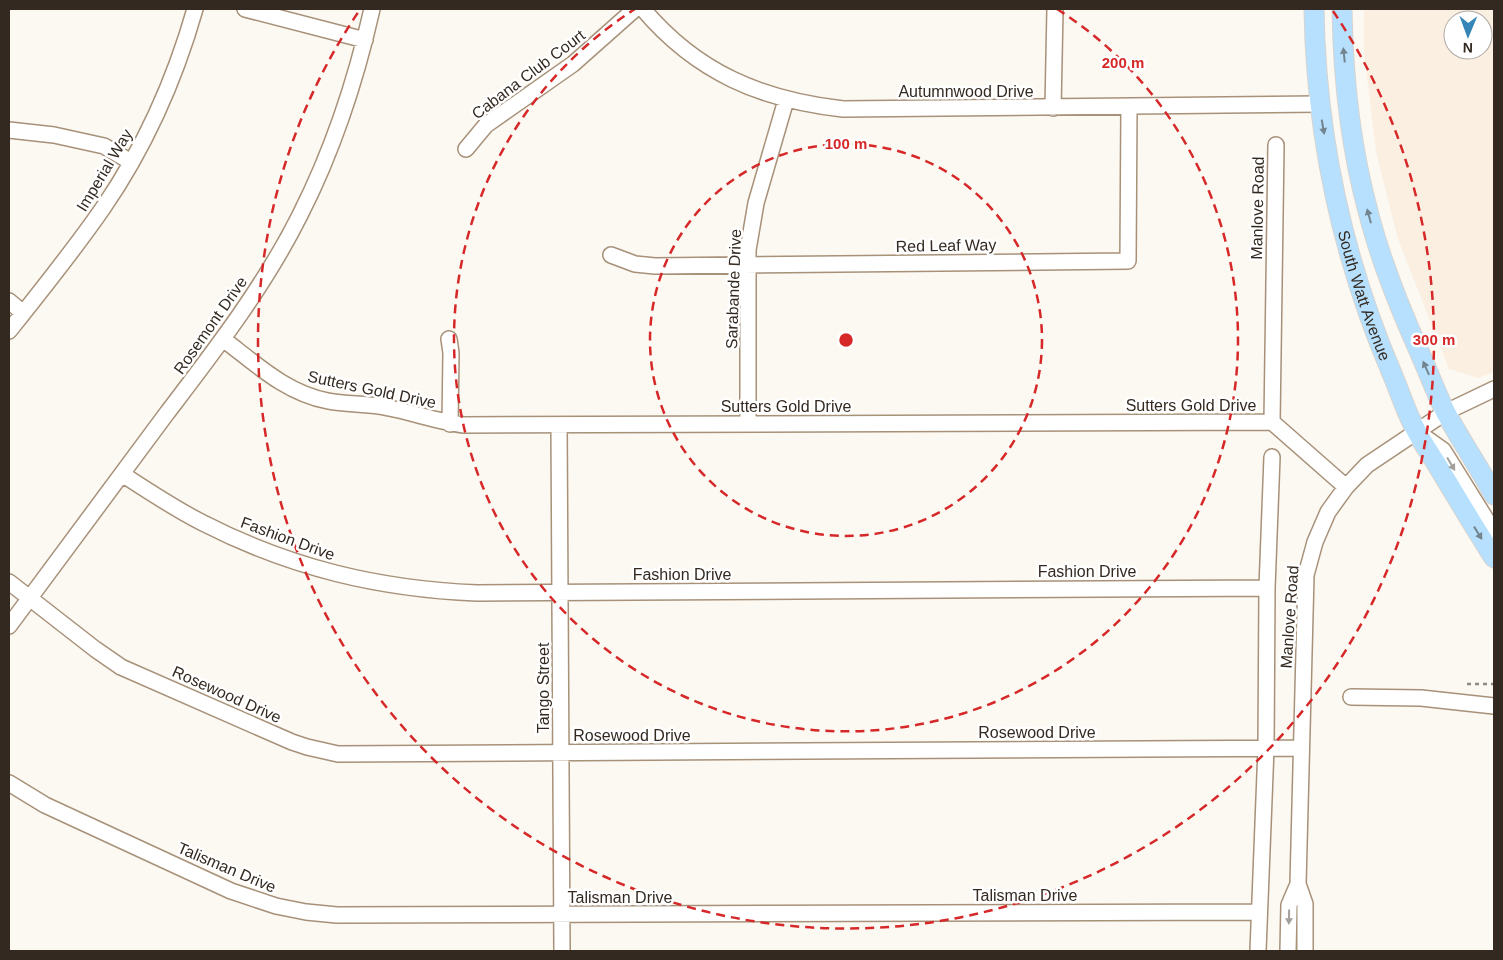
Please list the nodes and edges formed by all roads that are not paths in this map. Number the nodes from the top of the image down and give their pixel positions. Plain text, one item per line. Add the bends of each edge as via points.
1 (195, 9) edge
2 (245, 9) edge
3 (372, 9) edge
4 (635, 9) edge
5 (643, 9) edge
6 (1055, 9) edge
7 (1314, 9) edge
8 (1342, 9) edge
9 (365, 40) junction
10 (786, 100) junction
11 (1319, 104) junction
12 (1129, 107) junction
13 (1053, 108) junction
14 (9, 130) edge
15 (1276, 145) dead end
16 (466, 148) dead end
17 (132, 162) junction
18 (611, 255) dead end
19 (748, 265) junction
20 (9, 301) edge
21 (23, 314) junction
22 (9, 331) edge
23 (223, 339) junction
24 (449, 339) dead end
25 (1494, 389) edge
26 (1446, 412) junction
27 (1272, 422) junction
28 (450, 424) junction
29 (748, 424) junction
30 (559, 425) junction
31 (1416, 431) junction
32 (1272, 457) dead end
33 (122, 474) junction
34 (1346, 487) junction
35 (1494, 495) edge
36 (1494, 532) edge
37 (1494, 558) edge
38 (9, 582) edge
39 (1267, 588) junction
40 (560, 593) junction
41 (29, 598) junction
42 (9, 626) edge
43 (1351, 697) dead end
44 (1494, 706) edge
45 (1266, 748) junction
46 (1302, 748) junction
47 (560, 753) junction
48 (9, 783) edge
49 (1298, 884) junction
50 (1259, 912) junction
51 (561, 915) junction
52 (1305, 944) edge
53 (562, 951) edge
54 (1258, 951) edge
55 (1288, 951) edge
56 (1316, 951) edge

1 - 17 street, Imperial Way via 161,103
2 - 9 street
3 - 9 street, Rosemont Drive
4 - 16 street, Cabana Club Court via 573,64 486,125
5 - 10 street, Autumnwood Drive via 671,38 718,72
6 - 13 street
7 - 11 main road, South Watt Avenue
26 -> 8 main road, South Watt Avenue via 1399,304 1368,215 1348,95
9 - 23 street, Rosemont Drive via 340,122 300,216
10 - 13 street, Autumnwood Drive via 843,109
10 - 19 street, Sarabande Drive via 752,219
11 - 12 street, Autumnwood Drive
11 -> 31 main road, South Watt Avenue via 1336,202 1350,257 1377,339
12 - 13 street, Autumnwood Drive
12 - 19 street, Red Leaf Way via 1128,261
14 - 17 street via 54,135 104,146
15 - 27 street, Manlove Road
17 - 21 street, Imperial Way via 90,226
18 - 19 street, Red Leaf Way via 635,264 656,266
19 - 29 street, Sarabande Drive
20 - 21 street
21 - 22 street, Imperial Way
23 - 28 street, Sutters Gold Drive via 274,378 300,392 328,401 390,408
23 - 33 street, Rosemont Drive
24 - 28 street
25 - 26 street, Manlove Road
26 - 31 street, Manlove Road
26 - 35 main road, South Watt Avenue
27 - 29 street, Sutters Gold Drive
27 - 34 street, Sutters Gold Drive
28 - 30 street, Sutters Gold Drive
29 - 30 street, Sutters Gold Drive
30 - 40 street, Tango Street
31 - 34 street, Manlove Road via 1367,465
31 -> 36 street via 1443,450
31 -> 37 main road, South Watt Avenue
32 - 39 street, Manlove Road
33 - 40 street, Fashion Drive via 161,500 226,534 311,567 355,579 438,592
33 - 41 street, Rosemont Drive
34 - 46 street, Manlove Road via 1328,512 1306,575
38 - 41 street, Rosewood Drive
39 - 40 street, Fashion Drive
39 - 45 street, Manlove Road
40 - 47 street, Tango Street
41 - 42 street, Rosemont Drive
41 - 47 street, Rosewood Drive via 121,667 307,747 338,754
43 - 44 street via 1421,698
45 - 46 street, Rosewood Drive
45 - 47 street, Rosewood Drive
45 - 50 street, Manlove Road
46 - 49 street, Manlove Road
47 - 51 street, Tango Street
48 - 51 street, Talisman Drive via 46,805 231,891 276,906 337,915
49 - 52 street, Manlove Road via 1305,904
49 -> 55 street, Manlove Road via 1289,904
50 - 51 street, Talisman Drive
50 - 54 street, Manlove Road
51 - 53 street, Tango Street
52 - 56 street

